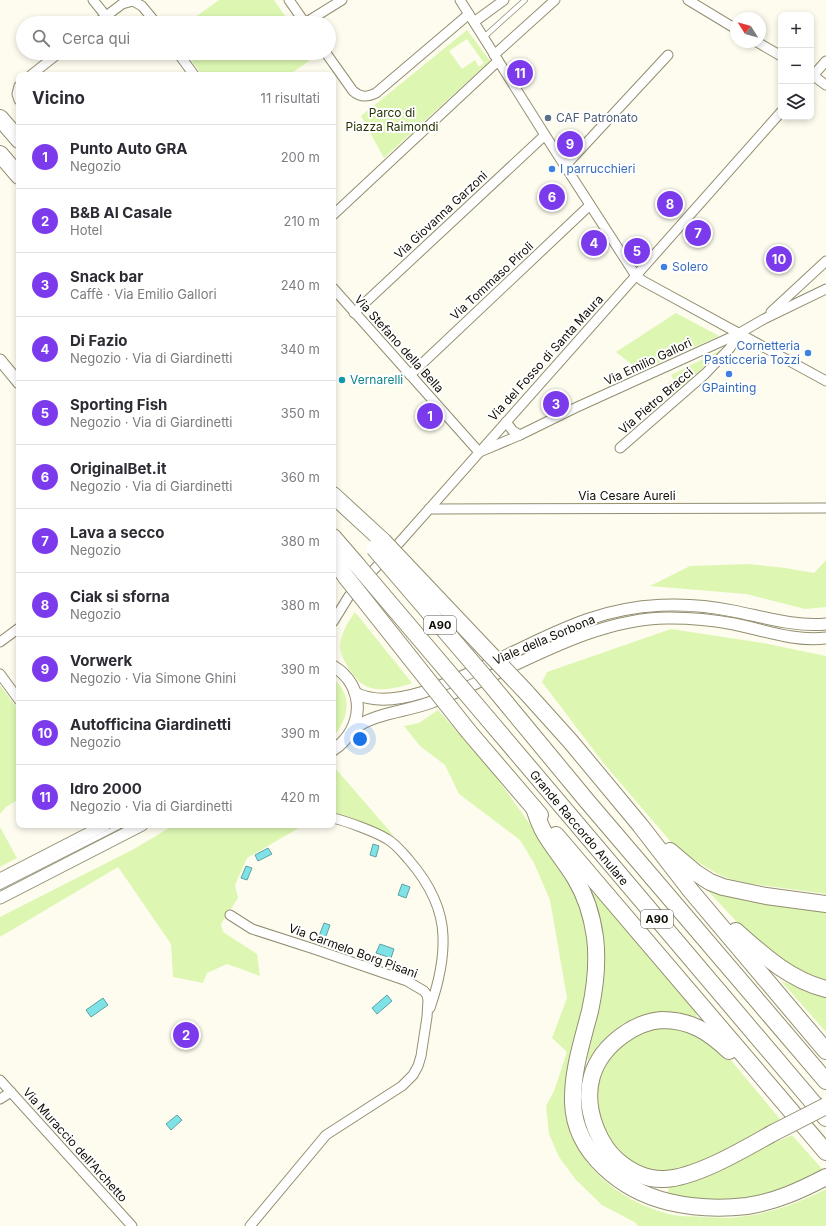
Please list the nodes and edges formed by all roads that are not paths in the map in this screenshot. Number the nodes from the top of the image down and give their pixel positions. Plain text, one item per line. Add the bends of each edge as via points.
1 (94, 0) edge
2 (290, 0) edge
3 (342, 0) edge
4 (460, 0) edge
5 (504, 0) edge
6 (525, 0) edge
7 (555, 0) edge
8 (688, 0) edge
9 (106, 16) joint
10 (150, 16) edge
11 (300, 16) edge
12 (316, 16) edge
13 (471, 18) junction
14 (730, 25) edge
15 (483, 38) junction
16 (766, 47) edge
17 (778, 54) edge
18 (668, 55) dead end
19 (496, 58) junction
20 (50, 60) edge
21 (183, 60) edge
22 (331, 60) edge
23 (826, 61) edge
24 (35, 72) edge
25 (192, 72) edge
26 (814, 74) edge
27 (814, 77) edge
28 (826, 85) edge
29 (778, 115) edge
30 (0, 118) edge
31 (545, 135) junction
32 (16, 137) edge
33 (0, 154) edge
34 (565, 166) junction
35 (16, 173) edge
36 (590, 205) junction
37 (336, 212) edge
38 (826, 261) edge
39 (636, 276) junction
40 (826, 289) edge
41 (336, 291) edge
42 (354, 312) junction
43 (764, 319) junction
44 (738, 334) junction
45 (0, 360) edge
46 (410, 375) junction
47 (16, 380) edge
48 (826, 381) edge
49 (506, 422) junction
50 (520, 435) junction
51 (620, 448) dead end
52 (479, 452) junction
53 (336, 498) edge
54 (336, 504) edge
55 (826, 508) edge
56 (429, 509) junction
57 (336, 540) edge
58 (378, 545) junction
59 (336, 562) edge
60 (336, 617) edge
61 (826, 624) edge
62 (16, 630) edge
63 (826, 638) edge
64 (0, 642) edge
65 (336, 668) edge
66 (0, 674) edge
67 (355, 693) junction
68 (16, 696) edge
69 (353, 729) junction
70 (336, 748) edge
71 (534, 808) junction
72 (336, 819) edge
73 (640, 825) junction
74 (116, 828) edge
75 (136, 828) edge
76 (93, 829) edge
77 (0, 879) edge
78 (0, 887) edge
79 (691, 891) junction
80 (0, 898) edge
81 (826, 904) edge
82 (230, 915) dead end
83 (826, 989) edge
84 (427, 1017) junction
85 (826, 1050) edge
86 (0, 1080) edge
87 (826, 1081) edge
88 (11, 1092) junction
89 (0, 1099) edge
90 (782, 1100) junction
91 (826, 1106) edge
92 (826, 1118) edge
93 (826, 1152) edge
94 (825, 1178) edge
95 (132, 1226) edge
96 (250, 1226) edge

1 - 9 street
2 - 11 street
3 - 12 street
4 - 13 street
5 - 13 street
6 - 15 lane
7 - 19 street
8 - 14 street
9 - 10 street via 122,4 133,1 142,6
13 - 15 street
13 - 22 street via 369,96 362,96 351,89
15 - 19 street
16 - 17 street
18 - 34 street
19 - 31 street
19 - 37 street
20 - 24 street
21 - 25 street
23 - 26 street
27 - 28 street
29 - 39 street, Via del Fosso di Santa Maura
30 - 32 highway
31 - 34 street
31 - 42 street, Via Giovanna Garzoni
33 - 35 highway
34 - 36 street
36 - 39 street
36 - 46 street, Via Tommaso Piroli
38 - 43 street
39 - 44 street
39 - 49 street, Via del Fosso di Santa Maura
40 - 43 street, Via Emilio Gallori
41 - 42 street, Via Stefano della Bella
42 - 46 street, Via Stefano della Bella
43 - 44 street, Via Emilio Gallori
44 - 48 street
44 - 50 street, Via Emilio Gallori
44 - 51 street, Via Pietro Bracci via 730,348 709,370
45 - 47 street
46 - 52 street, Via Stefano della Bella
49 - 50 street
49 - 52 street, Via del Fosso di Santa Maura
50 - 52 street, Via Emilio Gallori
52 - 56 street, Via del Fosso di Santa Maura
53 - 58 highway
54 - 58 highway, Grande Raccordo Anulare / A90
55 - 56 street, Via Cesare Aureli
56 - 60 street, Via del Fosso di Santa Maura via 349,596
57 - 92 highway, Grande Raccordo Anulare / A90, bridge
58 - 73 highway, bridge via 526,692
58 - 87 highway, Grande Raccordo Anulare / A90, bridge via 587,801
59 - 71 highway, bridge via 468,732
61 - 67 street, Viale della Sorbona via 797,624 697,606 634,608 601,615 570,626 420,694 376,699
62 - 64 street
63 - 69 street, Viale della Sorbona via 794,637 689,618 656,618 631,622 577,638 473,686 424,705 378,716
65 - 67 street via 346,677
66 - 68 street
67 - 69 street via 358,705
69 - 70 street via 344,742
71 - 90 highway
71 - 94 highway via 546,835 577,882 588,906 595,939 590,1011 575,1068 573,1092 577,1124 592,1154 609,1171 635,1189 662,1200 692,1206 721,1208 756,1204 791,1194
72 - 84 street via 380,835 395,845 424,879 434,897 443,928 443,945 437,986
73 - 79 highway
73 - 81 highway via 686,866 710,882 766,896
74 - 78 lane
75 - 80 street
76 - 77 street
79 - 83 highway via 776,965 806,982
79 - 85 highway
82 - 84 street, Via Carmelo Borg Pisani via 252,929 393,976 422,989 427,995
84 - 96 street, Via Carmelo Borg Pisani via 420,1062 411,1078 324,1137
86 - 88 street, Via Muraccio dell'Archetto
88 - 89 street
88 - 95 street, Via Muraccio dell'Archetto
90 - 91 highway, bridge via 713,1036 680,1022 657,1021 630,1030 606,1050 593,1070 589,1103 598,1134 614,1158 641,1176 662,1179 686,1175 723,1160
90 - 93 highway

